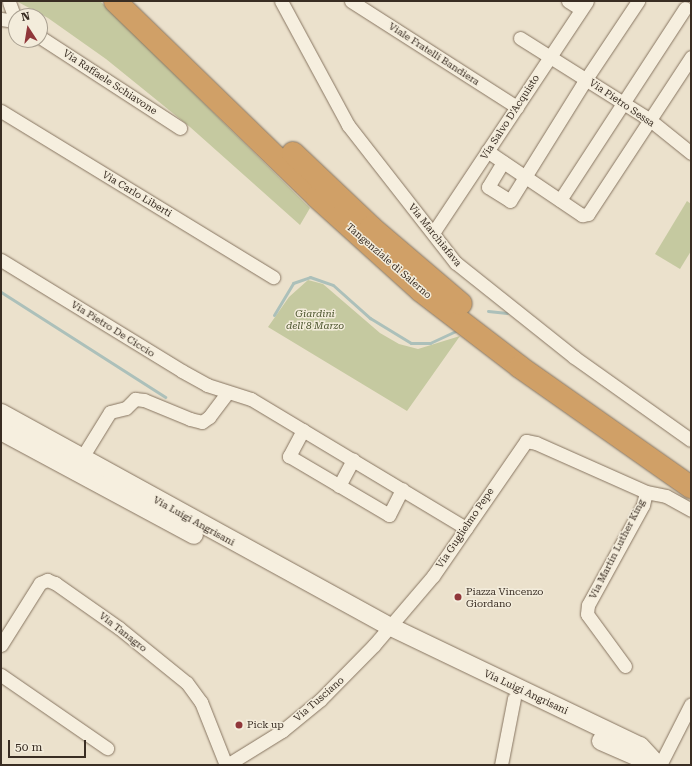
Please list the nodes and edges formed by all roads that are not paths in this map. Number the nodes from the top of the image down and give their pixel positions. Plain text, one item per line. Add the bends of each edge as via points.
1 (115, 1) edge
2 (137, 1) edge
3 (281, 1) edge
4 (351, 1) edge
5 (568, 1) edge
6 (638, 1) edge
7 (584, 5) edge
8 (683, 7) edge
9 (520, 38) dead end
10 (48, 42) edge
11 (549, 56) junction
12 (691, 57) edge
13 (586, 79) junction
14 (622, 102) junction
15 (516, 107) junction
16 (1, 111) edge
17 (650, 120) junction
18 (180, 128) dead end
19 (487, 151) junction
20 (691, 153) edge
21 (503, 162) junction
22 (525, 177) junction
23 (560, 200) junction
24 (433, 233) junction
25 (1, 260) edge
26 (273, 277) dead end
27 (228, 392) junction
28 (1, 413) edge
29 (303, 430) junction
30 (1, 431) edge
31 (691, 440) edge
32 (543, 446) joint
33 (81, 459) junction
34 (353, 460) junction
35 (691, 469) edge
36 (339, 486) junction
37 (691, 487) edge
38 (402, 489) junction
39 (646, 492) junction
40 (691, 510) edge
41 (466, 528) junction
42 (385, 631) junction
43 (1, 645) edge
44 (625, 666) dead end
45 (1, 675) edge
46 (514, 698) junction
47 (691, 704) edge
48 (108, 748) dead end
49 (227, 765) edge
50 (501, 765) edge
51 (658, 765) edge

1 - 37 highway, Tangenziale di Salerno via 317,197 458,322
2 - 35 highway, Tangenziale di Salerno via 366,221 465,308
3 - 24 street, Via Marchiafava via 348,125
4 - 15 street, Viale Fratelli Bandiera
5 - 7 street
6 - 13 street
7 - 11 street, Via Salvo D'Acquisto
8 - 14 street
9 - 11 street, Via Pietro Sessa
10 - 18 street, Via Raffaele Schiavone
11 - 13 street, Via Pietro Sessa
11 - 15 street, Via Salvo D'Acquisto
12 - 17 street
13 - 14 street, Via Pietro Sessa
13 - 22 street
14 - 17 street, Via Pietro Sessa
14 - 23 street
15 - 19 street, Via Salvo D'Acquisto
16 - 26 street, Via Carlo Liberti
17 - 20 street, Via Pietro Sessa
17 - 23 street via 588,214 582,215
19 - 21 street
19 - 24 street, Via Salvo D'Acquisto
21 - 22 street
21 - 22 street via 488,186 510,201
22 - 23 street
24 - 31 street, Via Marchiafava via 456,263 471,277 574,357
25 - 27 street, Via Pietro De Ciccio via 182,371 207,385
27 - 29 street, Via Pietro De Ciccio via 251,399
27 - 33 street via 209,418 202,422 135,399 126,408 110,412
28 - 33 street, Via Luigi Angrisani
29 - 34 street, Via Pietro De Ciccio
29 - 36 street via 289,456
30 - 42 street, Via Luigi Angrisani
32 - 39 street, Via Martin Luther King
32 - 41 street, Via Guglielmo Pepe via 529,440 523,444
33 - 42 street, Via Luigi Angrisani
34 - 36 street
34 - 38 street, Via Pietro De Ciccio
36 - 38 street via 389,514
38 - 41 street, Via Pietro De Ciccio
39 - 40 street, Via Martin Luther King via 661,494
39 - 44 street, Via Martin Luther King via 643,505 588,605 587,614
41 - 42 street, Via Guglielmo Pepe via 433,576
42 - 46 street, Via Luigi Angrisani
42 - 49 street, Via Tusciano via 320,700 282,730
42 - 51 street, Via Luigi Angrisani via 640,746
43 - 49 street, Via Tanagro via 40,583 47,580 56,583 120,628 187,683 201,702
45 - 48 street
46 - 50 street
46 - 51 street, Via Luigi Angrisani via 636,759
47 - 51 street

